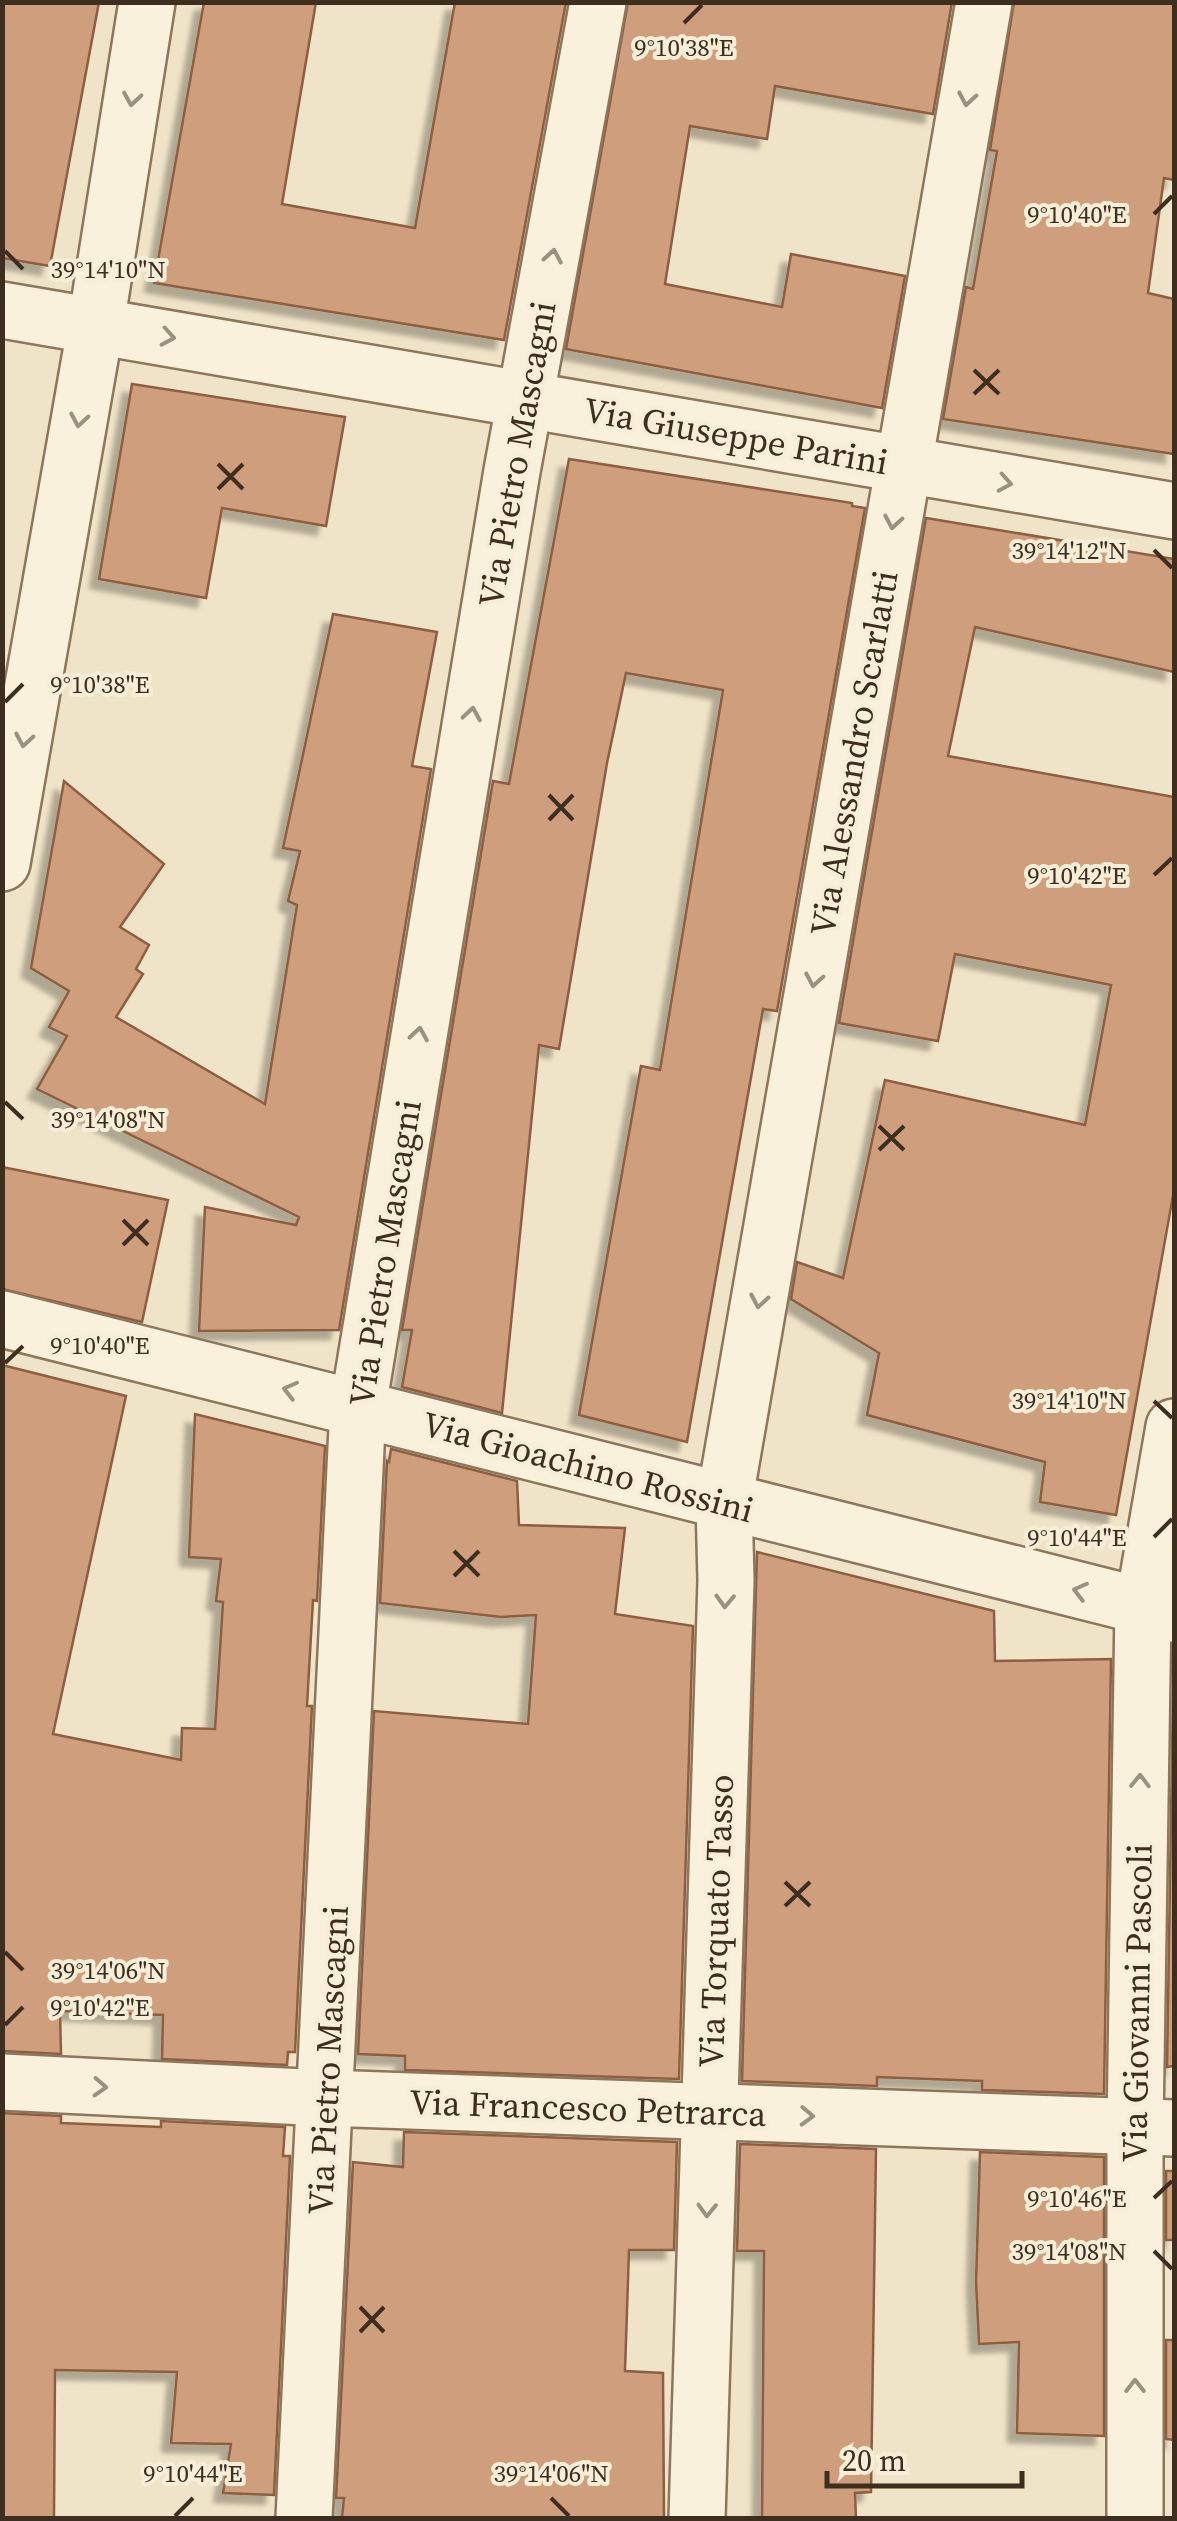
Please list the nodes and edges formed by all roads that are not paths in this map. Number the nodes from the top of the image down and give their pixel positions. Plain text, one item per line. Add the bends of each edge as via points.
1 (147, 2) edge
2 (598, 2) edge
3 (984, 2) edge
4 (2, 310) edge
5 (96, 324) junction
6 (527, 400) junction
7 (903, 466) junction
8 (1174, 511) edge
9 (2, 863) edge
10 (2, 1319) edge
11 (358, 1407) junction
12 (1174, 1427) edge
13 (724, 1503) junction
14 (1159, 1611) edge
15 (2, 2082) edge
16 (326, 2098) junction
17 (710, 2112) junction
18 (1155, 2127) edge
19 (304, 2518) edge
20 (696, 2518) edge
21 (1135, 2518) edge

1 -> 5 street
6 -> 2 street, Via Pietro Mascagni
3 -> 7 street, Via Alessandro Scarlatti
4 - 5 street, Via Giuseppe Parini
5 -> 6 street, Via Giuseppe Parini
5 -> 9 street
6 - 7 street, Via Giuseppe Parini
11 -> 6 street, Via Pietro Mascagni
7 -> 8 street, Via Giuseppe Parini
7 -> 13 street, Via Alessandro Scarlatti
11 -> 10 street, Via Gioachino Rossini
11 - 13 street, Via Gioachino Rossini
11 - 16 street, Via Pietro Mascagni
12 - 14 street, Via Giovanni Pascoli
14 -> 13 street, Via Gioachino Rossini
13 -> 17 street, Via Torquato Tasso
18 -> 14 street, Via Giovanni Pascoli
15 -> 16 street, Via Francesco Petrarca
16 - 17 street, Via Francesco Petrarca
16 - 19 street, Via Pietro Mascagni
17 -> 18 street, Via Francesco Petrarca
17 -> 20 street, Via Torquato Tasso
21 -> 18 street, Via Giovanni Pascoli

